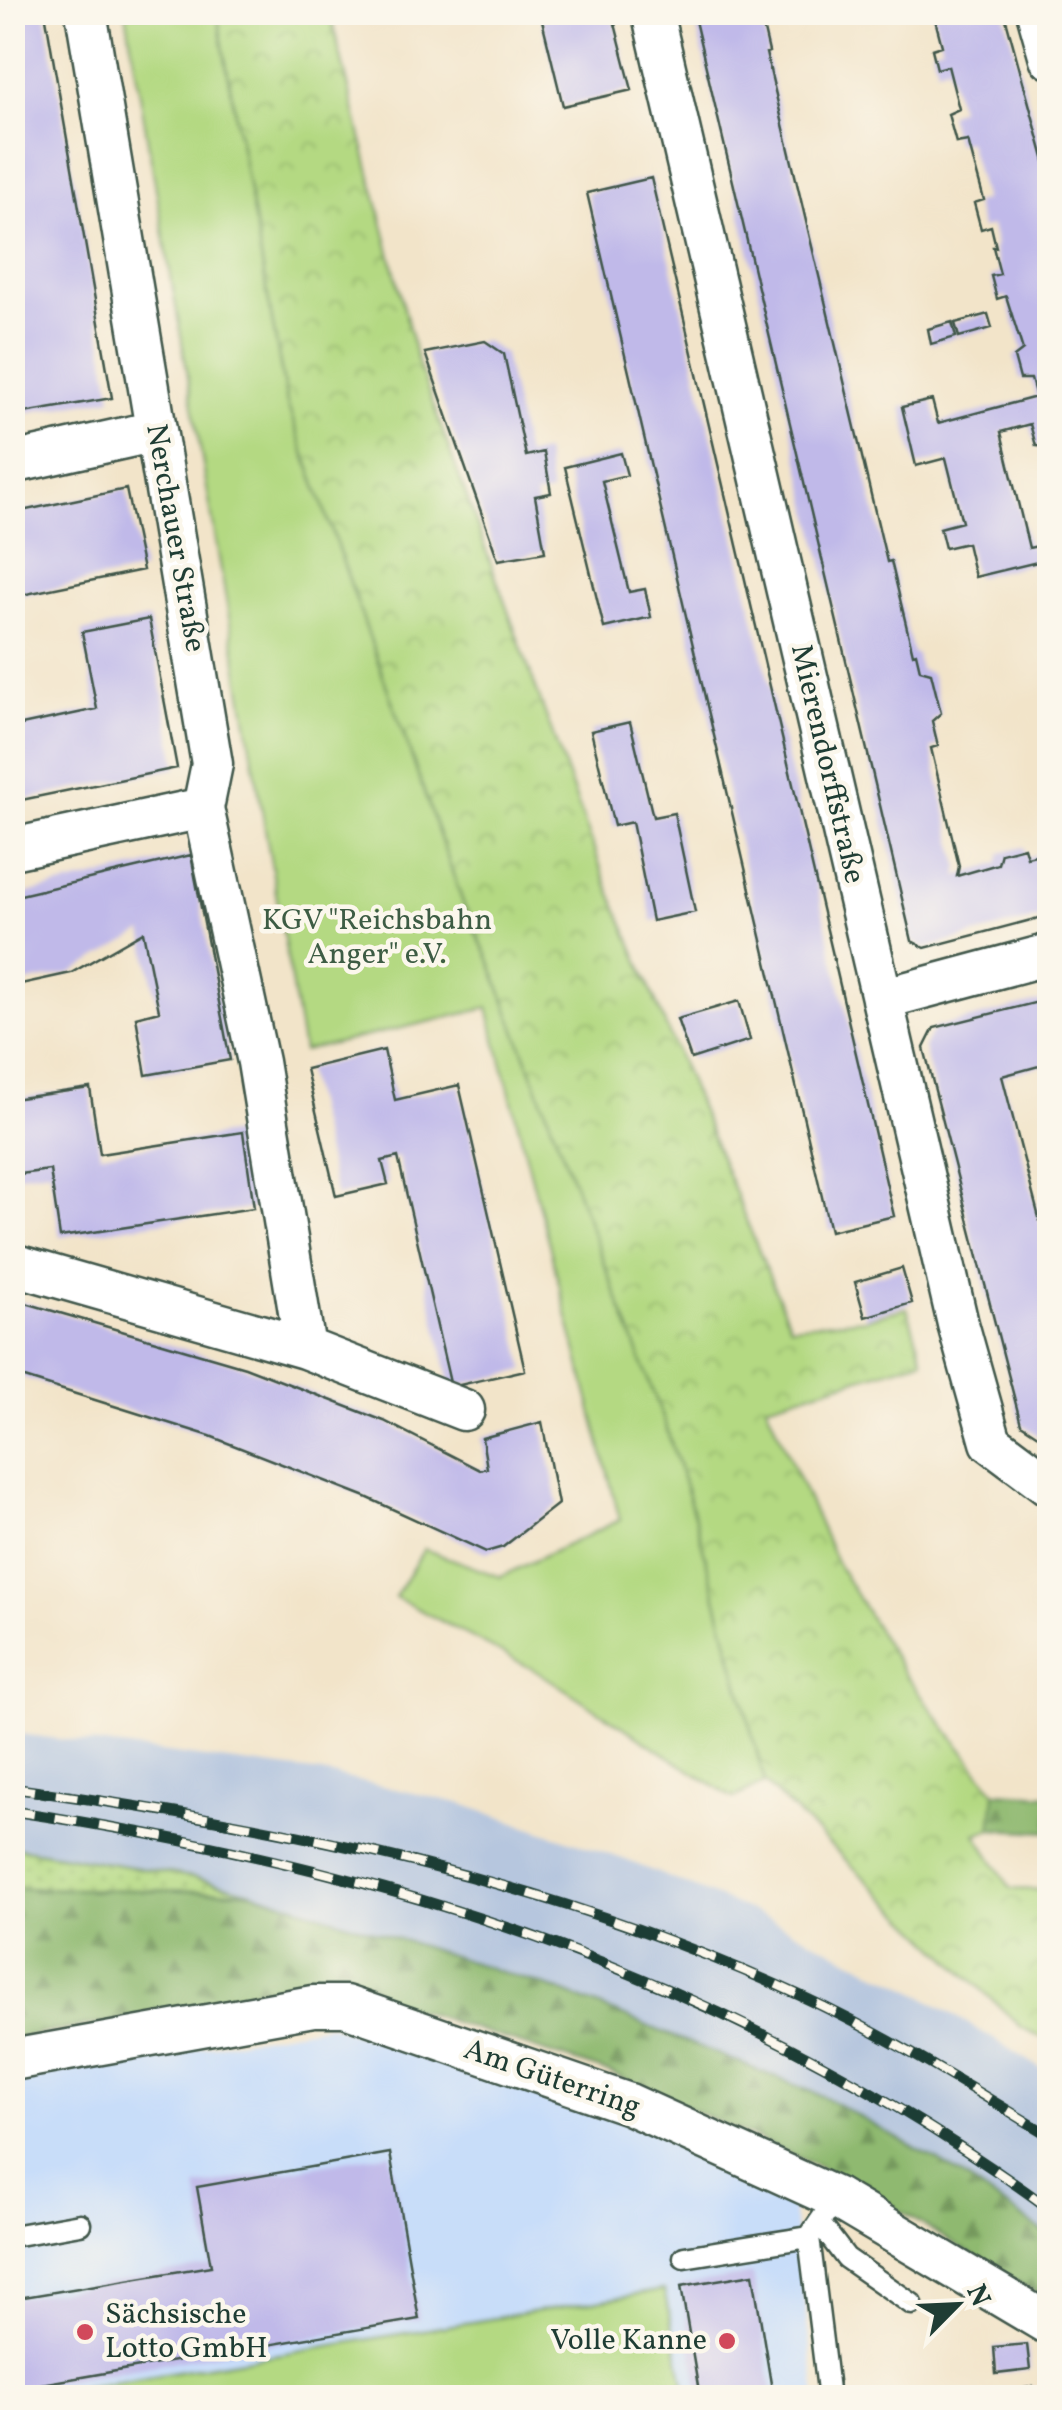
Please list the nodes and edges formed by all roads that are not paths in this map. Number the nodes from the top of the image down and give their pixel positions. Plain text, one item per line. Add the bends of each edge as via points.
1 (86, 12) edge
2 (652, 12) edge
3 (1037, 12) edge
4 (1050, 58) edge
5 (156, 431) junction
6 (12, 463) edge
7 (203, 808) junction
8 (12, 848) edge
9 (1050, 954) edge
10 (882, 999) junction
11 (12, 1264) edge
12 (305, 1348) junction
13 (464, 1410) dead end
14 (1050, 1486) edge
15 (12, 2060) edge
16 (822, 2220) junction
17 (80, 2224) dead end
18 (12, 2236) edge
19 (684, 2257) dead end
20 (912, 2304) dead end
21 (1050, 2325) edge
22 (829, 2398) edge

1 - 5 street, Nerchauer Straße
2 - 10 street, Mierendorffstraße
3 - 4 street
5 - 6 street
5 - 7 street, Nerchauer Straße via 212,764
7 - 8 street
7 - 12 street, Nerchauer Straße via 254,1046
9 - 10 street
10 - 14 street, Mierendorffstraße via 991,1442
11 - 12 street
12 - 13 street
15 - 16 street, Am Güterring via 344,2006 630,2104
16 - 19 lane
16 - 20 lane via 846,2258
16 - 21 street, Am Güterring
16 - 22 lane
17 - 18 lane

